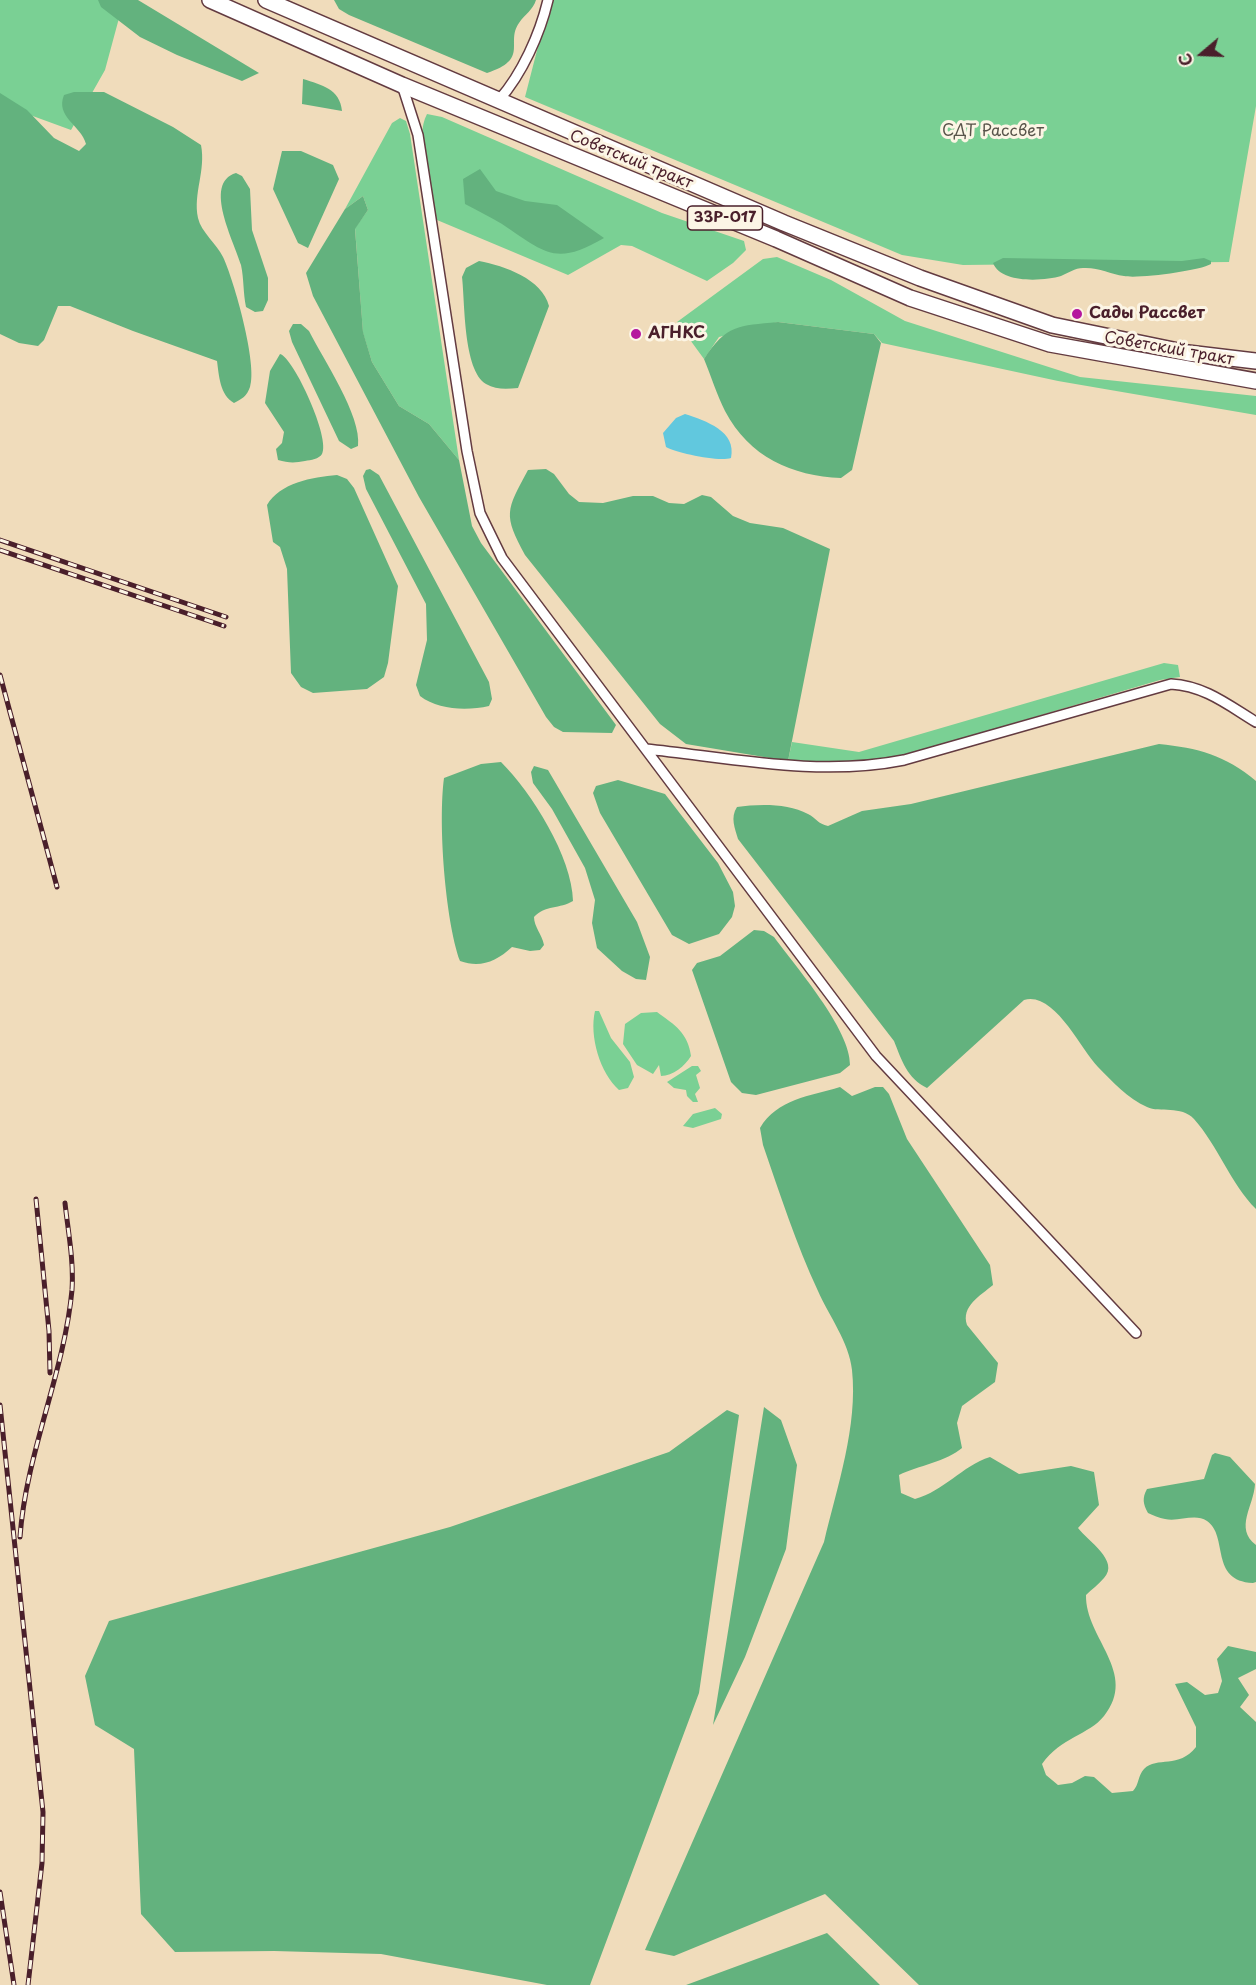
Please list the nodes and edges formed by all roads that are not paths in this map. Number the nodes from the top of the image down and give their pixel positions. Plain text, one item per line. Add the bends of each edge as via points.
1 (210, 0) edge
2 (266, 0) edge
3 (548, 0) edge
4 (402, 85) junction
5 (499, 100) junction
6 (1256, 361) edge
7 (1256, 381) edge
8 (1256, 722) edge
9 (646, 749) junction
10 (1136, 1333) dead end

1 - 4 highway, Советский тракт / 33Р-017
2 - 5 highway, Советский тракт / 33Р-017
3 - 5 street via 526,57
4 - 7 highway, Советский тракт / 33Р-017 via 910,298 993,327 1088,353
4 - 9 street via 418,135 480,513 502,558
5 - 6 highway, Советский тракт / 33Р-017 via 784,224 1052,325 1188,353
8 - 9 street via 1206,691 1171,684 875,766 823,769
9 - 10 street via 876,1056

